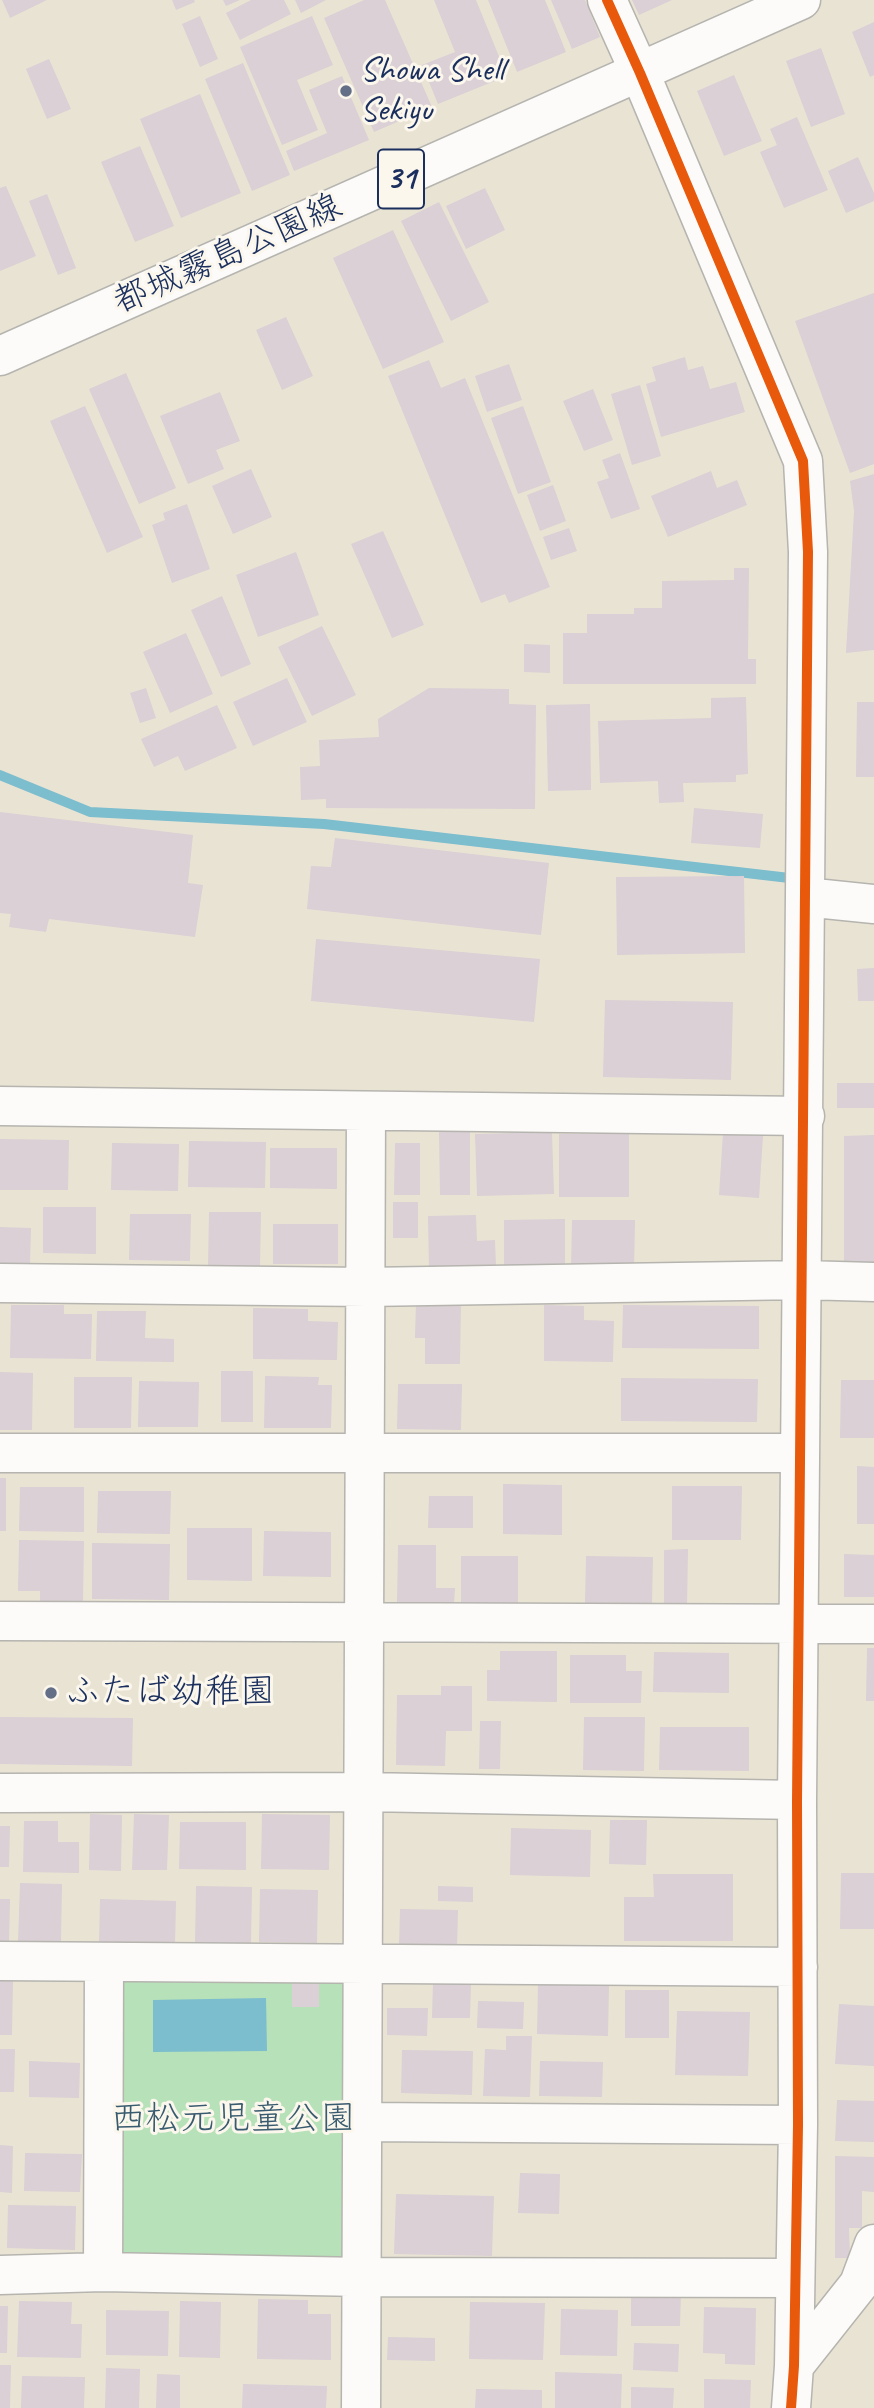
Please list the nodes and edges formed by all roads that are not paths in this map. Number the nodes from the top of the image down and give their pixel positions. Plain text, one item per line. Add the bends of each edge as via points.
1 (607, 0) edge
2 (801, 0) edge
3 (640, 73) junction
4 (0, 356) edge
5 (805, 882) junction
6 (874, 904) edge
7 (0, 1106) edge
8 (366, 1112) junction
9 (805, 1116) junction
10 (803, 1280) junction
11 (874, 1282) edge
12 (0, 1283) edge
13 (366, 1287) junction
14 (0, 1453) edge
15 (800, 1453) junction
16 (364, 1454) junction
17 (0, 1621) edge
18 (799, 1622) junction
19 (364, 1623) junction
20 (874, 1624) edge
21 (365, 1792) junction
22 (0, 1793) edge
23 (797, 1800) junction
24 (0, 1961) edge
25 (364, 1962) junction
26 (104, 1964) junction
27 (798, 1967) junction
28 (363, 2122) junction
29 (798, 2125) junction
30 (874, 2244) edge
31 (103, 2272) junction
32 (0, 2275) edge
33 (362, 2277) junction
34 (794, 2278) junction
35 (794, 2366) junction
36 (361, 2408) edge
37 (791, 2408) edge

1 - 3 street
2 - 3 street, 都城霧島公園線 / 31
3 - 4 street, 都城霧島公園線 / 31
3 - 5 street via 803,461 808,552
5 - 6 street
5 - 9 street
7 - 8 street
8 - 9 street
8 - 13 street
9 - 10 street
10 - 11 street
10 - 13 street
10 - 15 street
12 - 13 street
13 - 16 street
14 - 16 street
15 - 16 street
15 - 18 street
16 - 19 street
17 - 19 street
18 - 19 street
18 - 20 street
18 - 23 street
19 - 21 street
21 - 22 street
21 - 23 street
21 - 25 street
23 - 27 street
24 - 26 street
25 - 26 street
25 - 27 street
25 - 28 street
26 - 31 street
27 - 29 street
28 - 29 street
28 - 33 street
29 - 34 street
30 - 35 street via 859,2284
31 - 32 street
31 - 33 street
33 - 34 street
33 - 36 street
34 - 35 street
35 - 37 street

